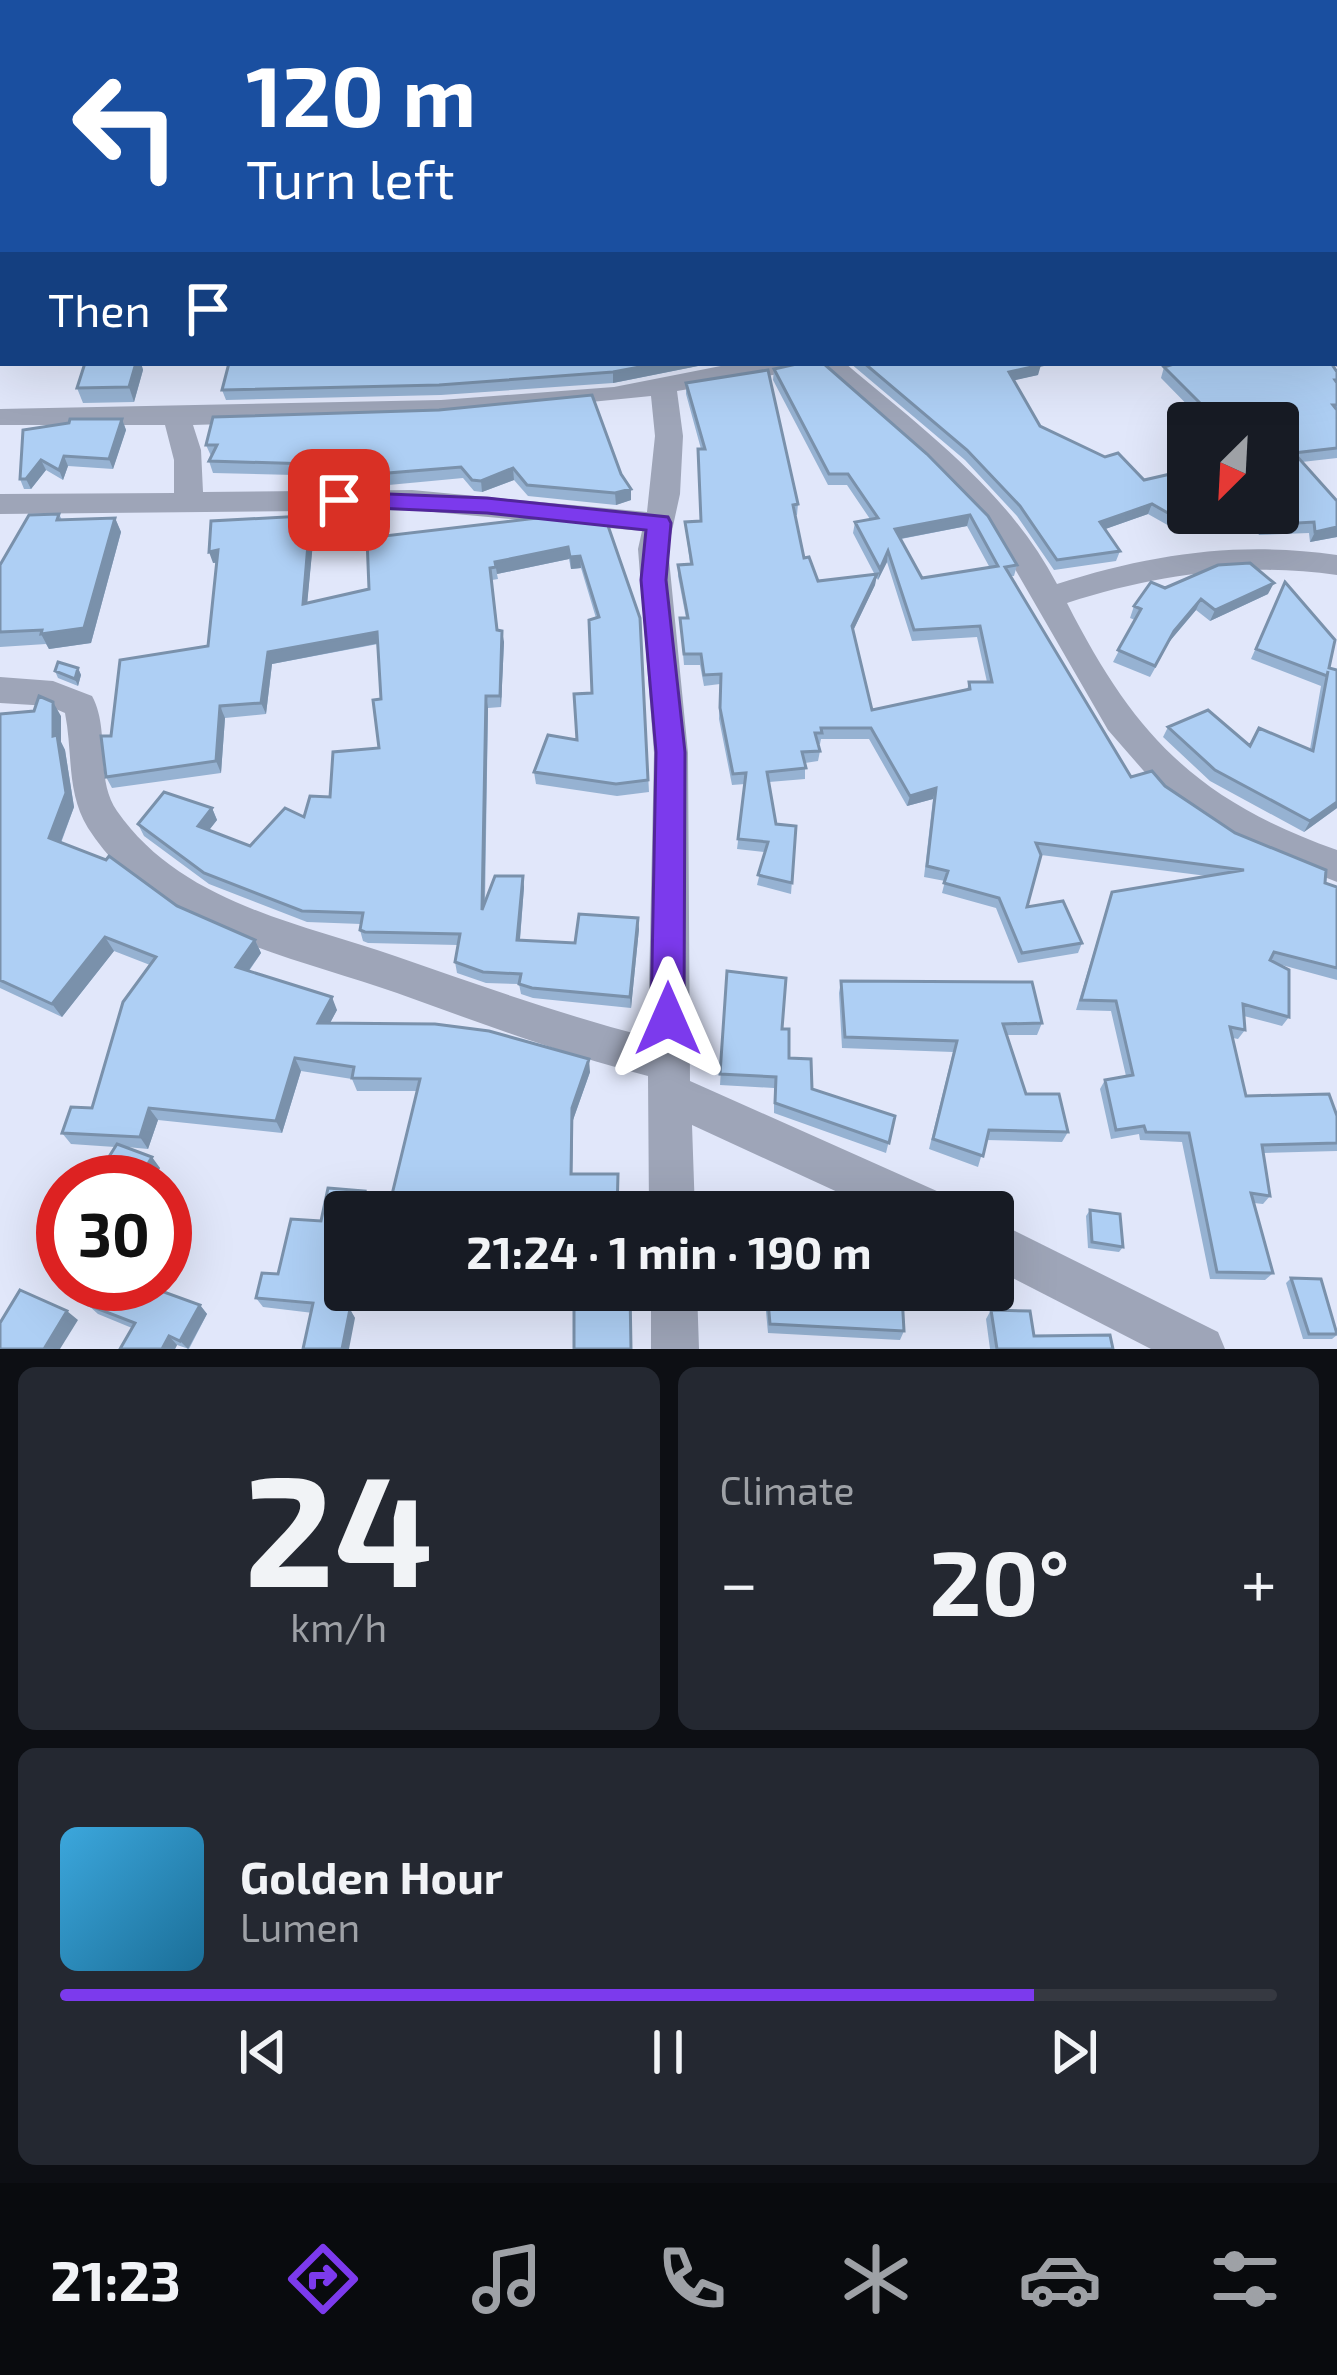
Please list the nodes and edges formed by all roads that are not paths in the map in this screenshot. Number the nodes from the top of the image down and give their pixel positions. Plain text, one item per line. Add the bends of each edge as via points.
1 (780, 366) edge
2 (833, 366) edge
3 (664, 387) junction
4 (0, 417) edge
5 (176, 418) junction
6 (188, 502) junction
7 (0, 504) edge
8 (659, 523) junction
9 (1337, 565) edge
10 (1048, 598) junction
11 (0, 690) edge
12 (1337, 866) edge
13 (669, 1078) junction
14 (672, 1191) edge
15 (891, 1191) edge
16 (1014, 1254) edge
17 (675, 1311) edge
18 (676, 1349) edge
19 (1201, 1349) edge

1 - 3 street
2 - 10 street via 1002,519
3 - 5 street via 480,406
3 - 8 street via 667,494
4 - 5 street
5 - 6 street via 186,437
6 - 7 street
6 - 8 street via 412,500
8 - 13 street via 653,580 671,752
9 - 10 street via 1207,555
10 - 12 street via 1131,741 1175,788 1237,827
11 - 13 street via 80,705 98,815 190,898 267,935 593,1044
13 - 14 street
13 - 15 street
16 - 19 street
17 - 18 street

